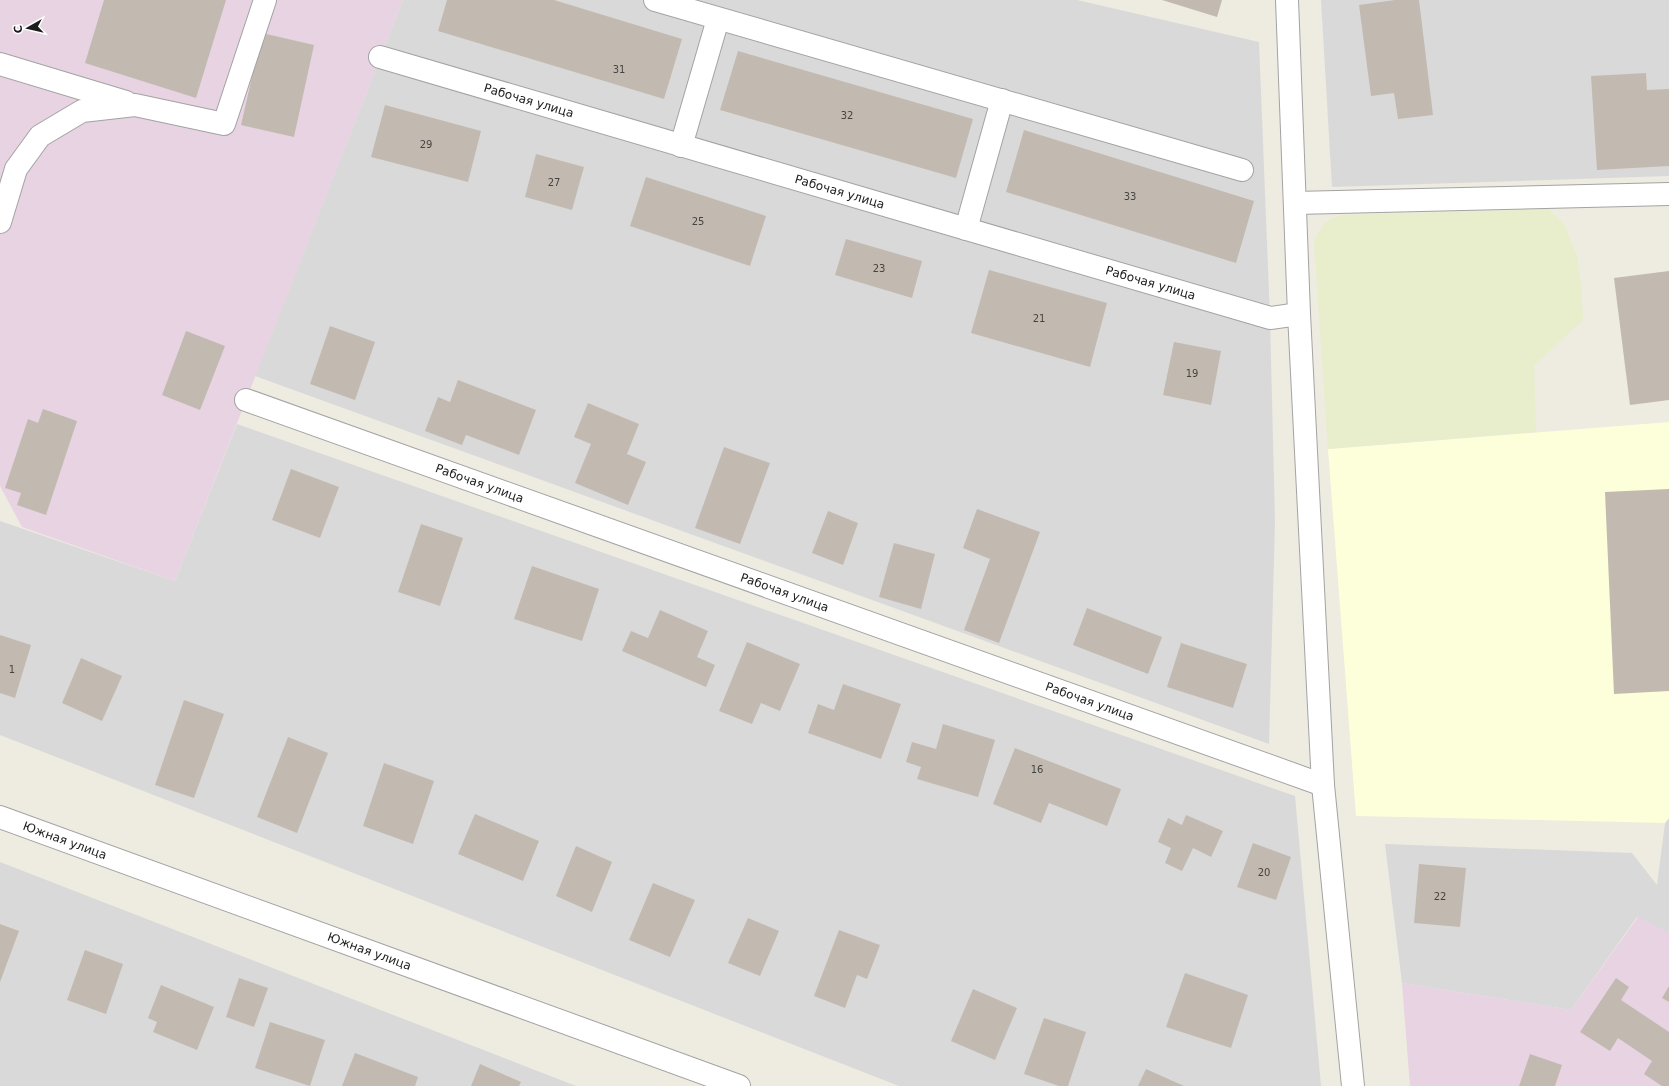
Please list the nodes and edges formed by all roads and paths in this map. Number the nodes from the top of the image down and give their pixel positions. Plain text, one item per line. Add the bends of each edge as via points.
1 (265, 0) edge
2 (655, 0) edge
3 (1287, 0) edge
4 (718, 19) junction
5 (380, 58) dead end
6 (0, 64) edge
7 (1002, 100) junction
8 (135, 105) junction
9 (681, 146) junction
10 (1242, 170) dead end
11 (1669, 194) edge
12 (1295, 203) junction
13 (0, 222) edge
14 (966, 229) junction
15 (1299, 314) junction
16 (246, 400) dead end
17 (1323, 785) junction
18 (0, 817) edge
19 (739, 1086) edge
20 (1353, 1086) edge

1 - 8 street via 224,124
2 - 4 street
3 - 12 street
4 - 7 street
4 - 9 street
5 - 9 street, Рабочая улица
6 - 8 street
7 - 10 street
7 - 14 street
8 - 13 street via 82,111 40,136 16,169
9 - 14 street, Рабочая улица
11 - 12 street
12 - 15 street
14 - 15 street, Рабочая улица via 1270,318
15 - 17 street
16 - 17 street, Рабочая улица
17 - 20 street
18 - 19 street, Южная улица

